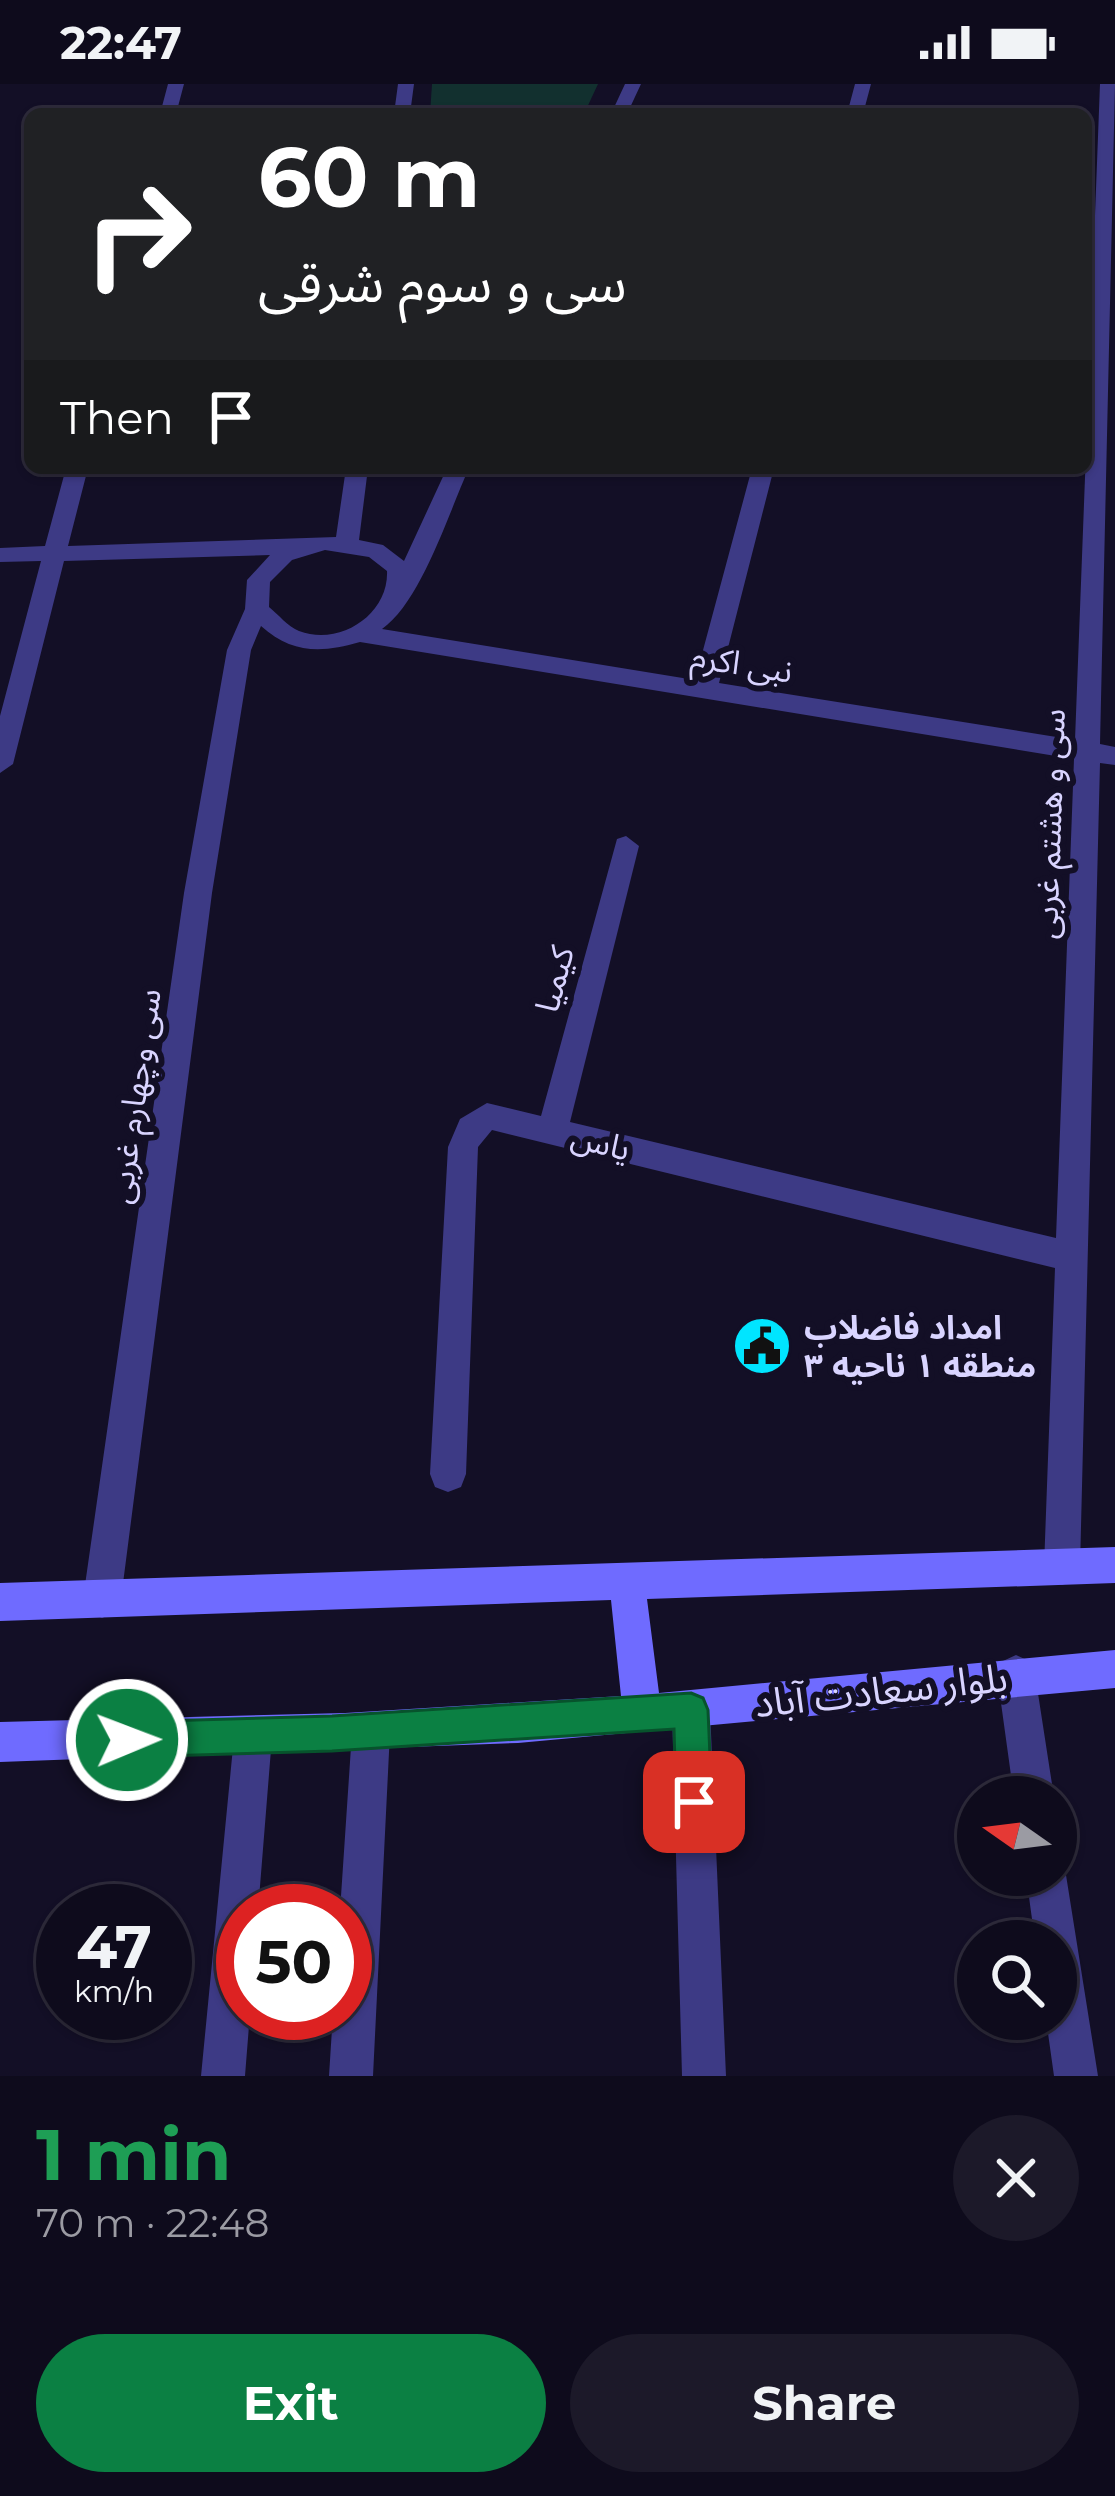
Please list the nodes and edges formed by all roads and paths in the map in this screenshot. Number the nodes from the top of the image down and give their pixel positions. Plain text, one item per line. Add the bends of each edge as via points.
1 (1108, 84) edge
2 (1100, 343) edge
3 (75, 474) edge
4 (356, 474) edge
5 (455, 474) edge
6 (761, 474) edge
7 (347, 543) junction
8 (303, 547) junction
9 (55, 553) junction
10 (0, 554) edge
11 (403, 587) junction
12 (257, 608) junction
13 (358, 634) junction
14 (704, 690) junction
15 (1101, 754) edge
16 (0, 764) edge
17 (626, 846) dead end
18 (552, 1131) junction
19 (1072, 1257) junction
20 (448, 1474) dead end
21 (1115, 1565) edge
22 (1062, 1567) junction
23 (627, 1582) junction
24 (102, 1599) junction
25 (0, 1602) edge
26 (1115, 1670) edge
27 (1016, 1674) junction
28 (691, 1710) junction
29 (642, 1714) junction
30 (371, 1732) junction
31 (253, 1737) junction
32 (0, 1742) edge
33 (1031, 1776) edge
34 (1071, 2040) edge
35 (223, 2076) edge
36 (351, 2076) edge
37 (704, 2076) edge
38 (1076, 2076) edge

1 - 2 street, سی و هشتم غربی
2 - 15 street, سی و هشتم غربی
3 - 9 street
4 - 7 street
5 - 11 street
6 - 14 street
7 - 8 street
7 - 11 street via 388,558
8 - 9 street
8 - 12 street via 268,567
9 - 10 street
9 - 16 street
11 - 13 street via 386,620
12 - 13 street via 282,633 302,639
12 - 24 street, سی وچهارم غربی via 239,650 198,893
13 - 14 street, نبی اکرم
14 - 15 street, نبی اکرم
15 - 19 street, سی و هشتم غربی
17 - 18 street, کیمیا
18 - 19 street, یاس
18 - 20 street, یاس via 487,1116 463,1147
19 - 22 street, سی و هشتم غربی
21 - 22 main road
22 - 23 main road
23 - 24 main road
23 - 29 main road
24 - 25 main road
26 - 27 main road, بلوار سعادت آباد
27 - 28 main road, بلوار سعادت آباد
27 - 33 street
28 - 29 main road, بلوار سعادت آباد
28 - 37 street
29 - 30 main road, بلوار سعادت آباد
30 - 31 main road, بلوار سعادت آباد
30 - 36 street
31 - 32 main road, بلوار سعادت آباد
31 - 35 street
34 - 38 street

